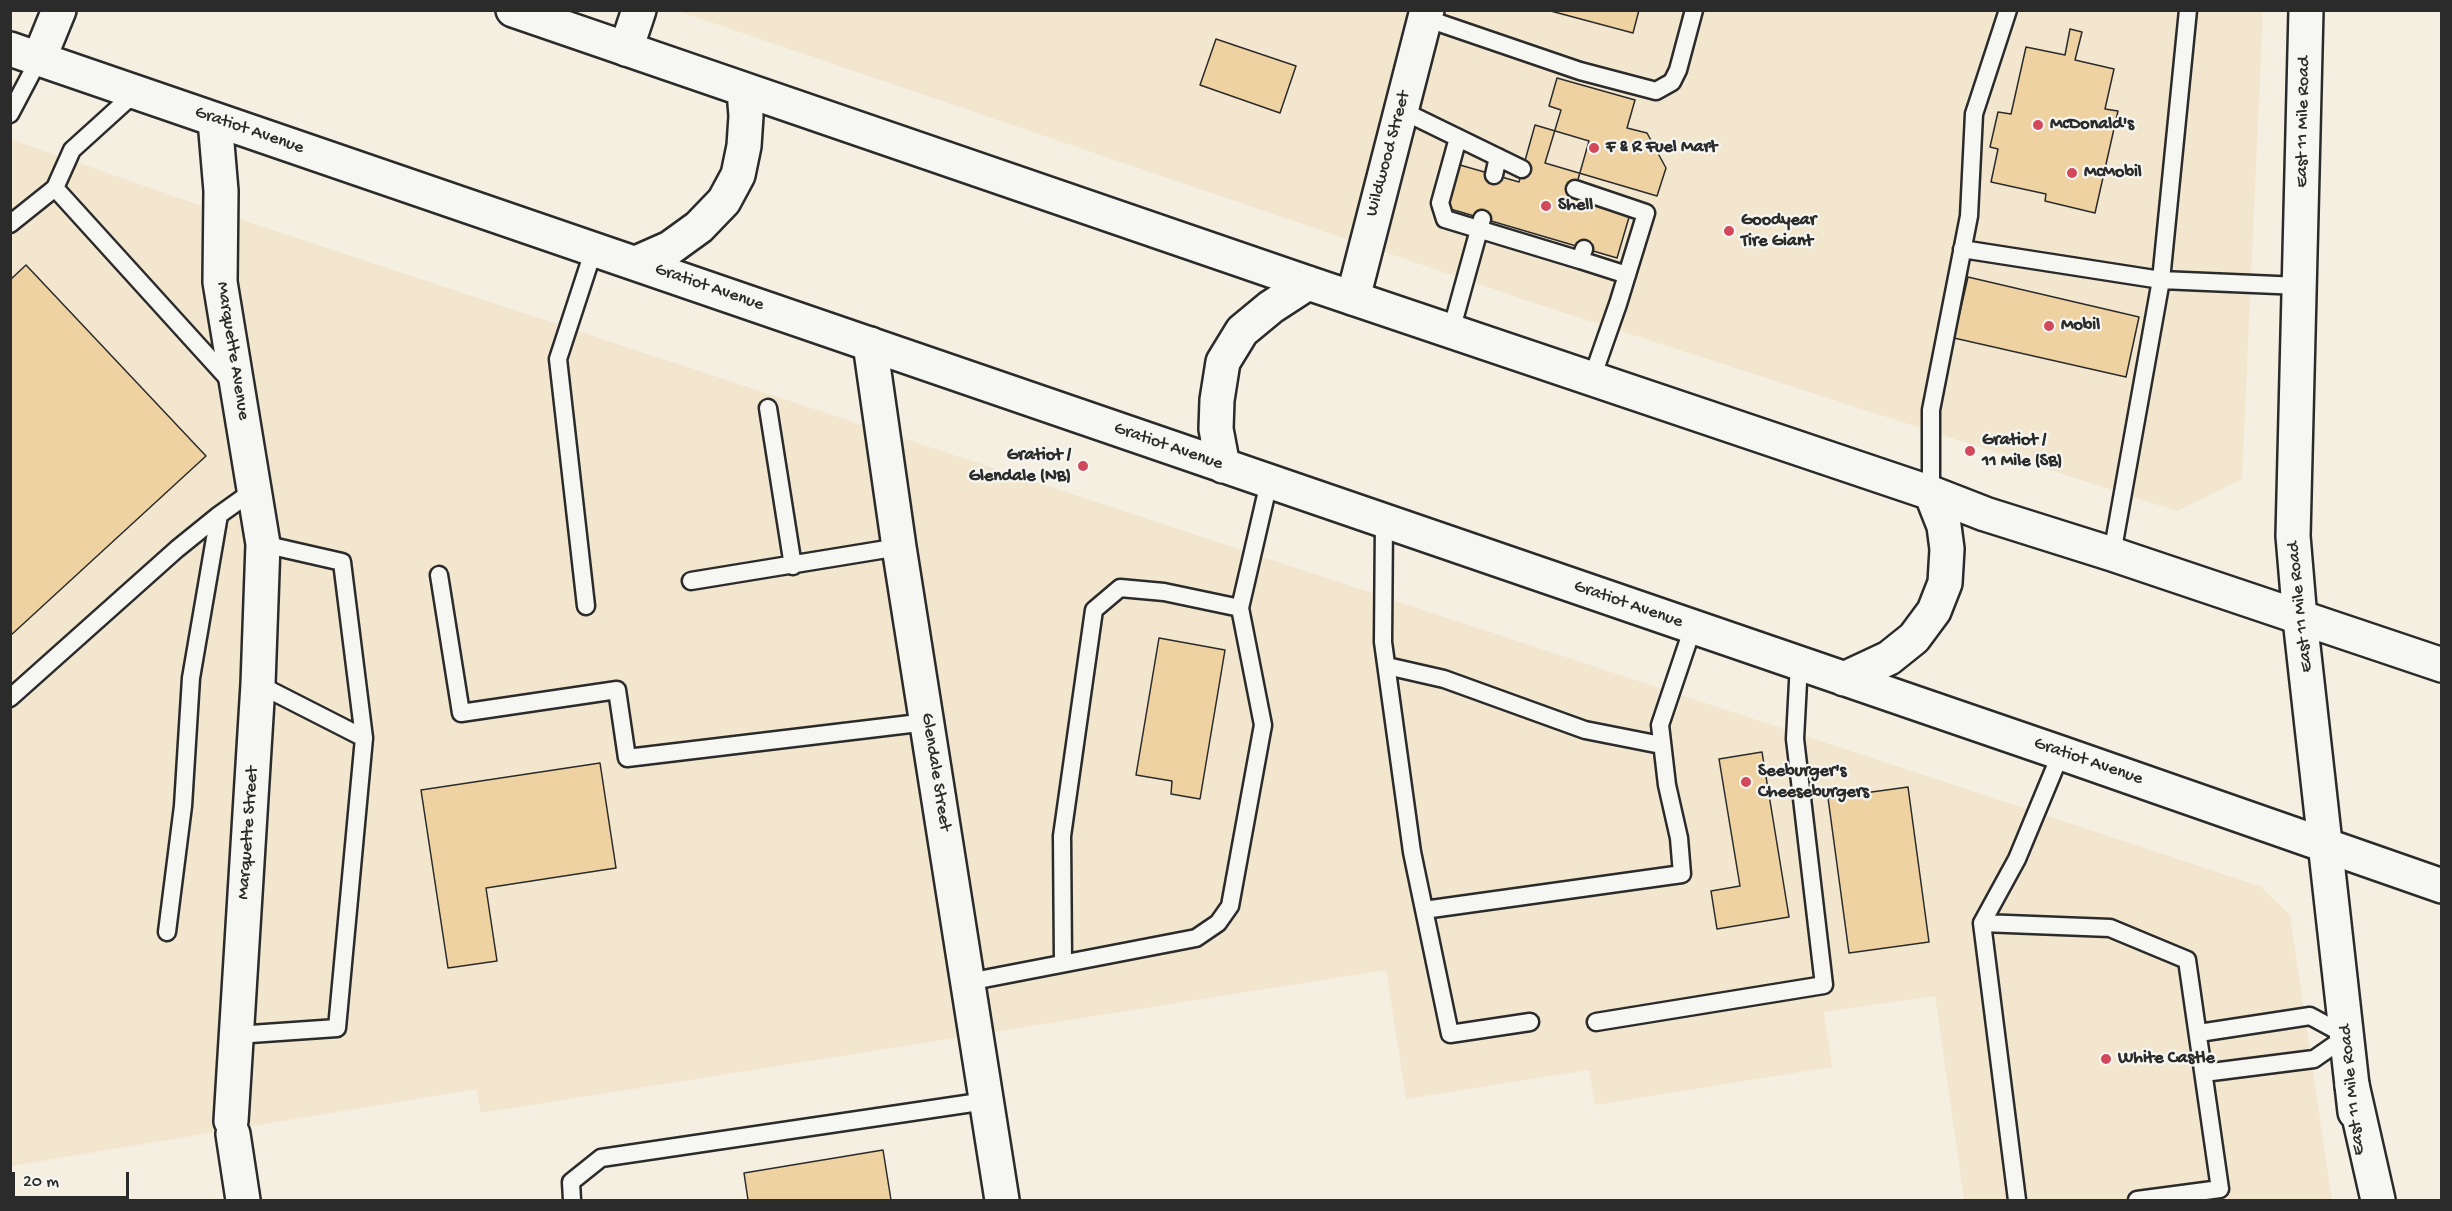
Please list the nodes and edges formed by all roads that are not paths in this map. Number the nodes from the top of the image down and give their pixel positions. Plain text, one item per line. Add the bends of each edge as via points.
1 (59, 10) edge
2 (513, 10) edge
3 (639, 10) edge
4 (1694, 10) edge
5 (2008, 10) edge
6 (2188, 10) edge
7 (2307, 10) edge
8 (1426, 14) edge
9 (627, 49) junction
10 (25, 54) edge
11 (744, 90) junction
12 (136, 93) junction
13 (1401, 110) junction
14 (10, 114) edge
15 (215, 120) junction
16 (1458, 138) junction
17 (1498, 158) junction
18 (1522, 169) dead end
19 (1494, 174) dead end
20 (55, 188) junction
21 (1575, 189) dead end
22 (10, 224) edge
23 (1480, 224) junction
24 (594, 249) junction
25 (1962, 249) junction
26 (636, 263) junction
27 (1627, 275) junction
28 (2161, 280) junction
29 (1308, 283) junction
30 (2300, 286) junction
31 (1353, 298) junction
32 (1451, 331) junction
33 (870, 344) junction
34 (1592, 378) junction
35 (238, 389) junction
36 (768, 408) dead end
37 (1223, 466) junction
38 (1269, 482) junction
39 (254, 490) junction
40 (1931, 493) junction
41 (219, 515) junction
42 (1384, 521) junction
43 (263, 544) junction
44 (898, 547) junction
45 (2112, 554) junction
46 (793, 566) junction
47 (440, 575) dead end
48 (691, 581) dead end
49 (586, 606) dead end
50 (1240, 608) junction
51 (2300, 619) junction
52 (1693, 627) junction
53 (1799, 663) junction
54 (2435, 663) edge
55 (1387, 666) junction
56 (1844, 679) junction
57 (258, 684) junction
58 (10, 698) edge
59 (927, 722) junction
60 (364, 738) junction
61 (1661, 745) junction
62 (2061, 753) junction
63 (2326, 846) junction
64 (2442, 886) edge
65 (1424, 910) junction
66 (1982, 923) junction
67 (167, 932) dead end
68 (1063, 962) junction
69 (968, 982) junction
70 (1596, 1022) dead end
71 (1530, 1023) dead end
72 (2199, 1033) junction
73 (236, 1035) junction
74 (2347, 1036) junction
75 (2204, 1073) junction
76 (2352, 1085) junction
77 (986, 1101) junction
78 (243, 1200) edge
79 (572, 1200) edge
80 (1002, 1200) edge
81 (2017, 1200) edge
82 (2137, 1200) edge
83 (2365, 1200) edge
84 (2378, 1200) edge

1 - 10 main road
2 - 9 main road
3 - 9 main road
4 - 8 lane via 1678,70 1672,82 1656,91 1581,71
5 - 25 lane via 1974,114 1969,216
6 - 28 lane
7 - 30 main road, East 11 Mile Road
8 - 13 main road, Wildwood Street
9 - 11 main road
10 - 12 main road, Gratiot Avenue
10 - 14 lane
11 - 26 main road via 744,146 738,175 724,201 670,249
11 - 29 main road
12 - 15 main road, Gratiot Avenue
12 - 20 lane via 72,150
13 - 16 lane
13 - 31 main road, Wildwood Street
15 - 24 main road, Gratiot Avenue
15 - 35 main road, Marquette Avenue via 221,191 220,282
16 - 17 lane
16 - 23 lane via 1440,203 1445,219
17 - 18 lane
17 - 19 lane
20 - 22 lane
20 - 35 lane
21 - 27 lane via 1599,201 1646,213
23 - 27 lane via 1582,255
23 - 32 lane
24 - 26 main road, Gratiot Avenue
24 - 49 lane via 558,359
25 - 28 lane
25 - 40 lane via 1931,410
26 - 33 main road, Gratiot Avenue
27 - 34 lane
28 - 30 lane
28 - 45 lane
29 - 31 main road
29 - 37 main road via 1242,332 1222,363 1216,429
30 - 51 main road, East 11 Mile Road via 2294,536
31 - 32 main road
32 - 34 main road
33 - 37 main road, Gratiot Avenue
33 - 44 main road, Glendale Street
34 - 40 main road
35 - 39 main road, Marquette Avenue
36 - 46 lane
37 - 38 main road, Gratiot Avenue
38 - 42 main road, Gratiot Avenue
38 - 50 lane
39 - 41 lane
39 - 43 main road, Marquette Avenue
40 - 45 main road
40 - 56 main road via 1944,526 1947,549 1945,583 1934,611 1914,638 1888,658
41 - 58 lane
41 - 67 lane via 191,678 183,806
42 - 52 main road, Gratiot Avenue
42 - 55 lane via 1383,642
43 - 57 main road, Marquette Street
43 - 60 lane via 342,562
44 - 46 lane
44 - 59 main road, Glendale Street
45 - 51 main road
46 - 48 lane
47 - 59 lane via 461,713 617,690 627,758
50 - 68 lane via 1263,725 1230,906 1218,923 1196,938
50 - 68 lane via 1164,592 1120,588 1094,610 1062,836
51 - 54 main road
51 - 63 main road, East 11 Mile Road
52 - 53 main road, Gratiot Avenue
52 - 61 lane via 1659,725
53 - 56 main road, Gratiot Avenue
53 - 70 lane via 1795,739 1824,985
55 - 61 lane via 1444,679 1585,730
55 - 65 lane via 1412,852
56 - 62 main road, Gratiot Avenue
57 - 60 lane
57 - 73 main road, Marquette Street
59 - 69 main road, Glendale Street
60 - 73 lane via 337,1028
61 - 65 lane via 1682,874
62 - 63 main road, Gratiot Avenue
62 - 66 lane via 2017,859
63 - 64 main road, Gratiot Avenue
63 - 74 main road, East 11 Mile Road
65 - 71 lane via 1450,1034
66 - 72 lane via 2110,928 2187,960
66 - 81 lane
68 - 69 lane
69 - 77 main road, Glendale Street
72 - 74 lane via 2310,1016
72 - 75 lane
73 - 78 main road, Marquette Street via 232,1128
74 - 75 lane via 2314,1059
74 - 76 main road, East 11 Mile Road
75 - 82 lane via 2220,1190
76 - 83 main road, East 11 Mile Road
76 - 84 main road
77 - 79 lane via 601,1158 571,1182
77 - 80 main road, Glendale Street

